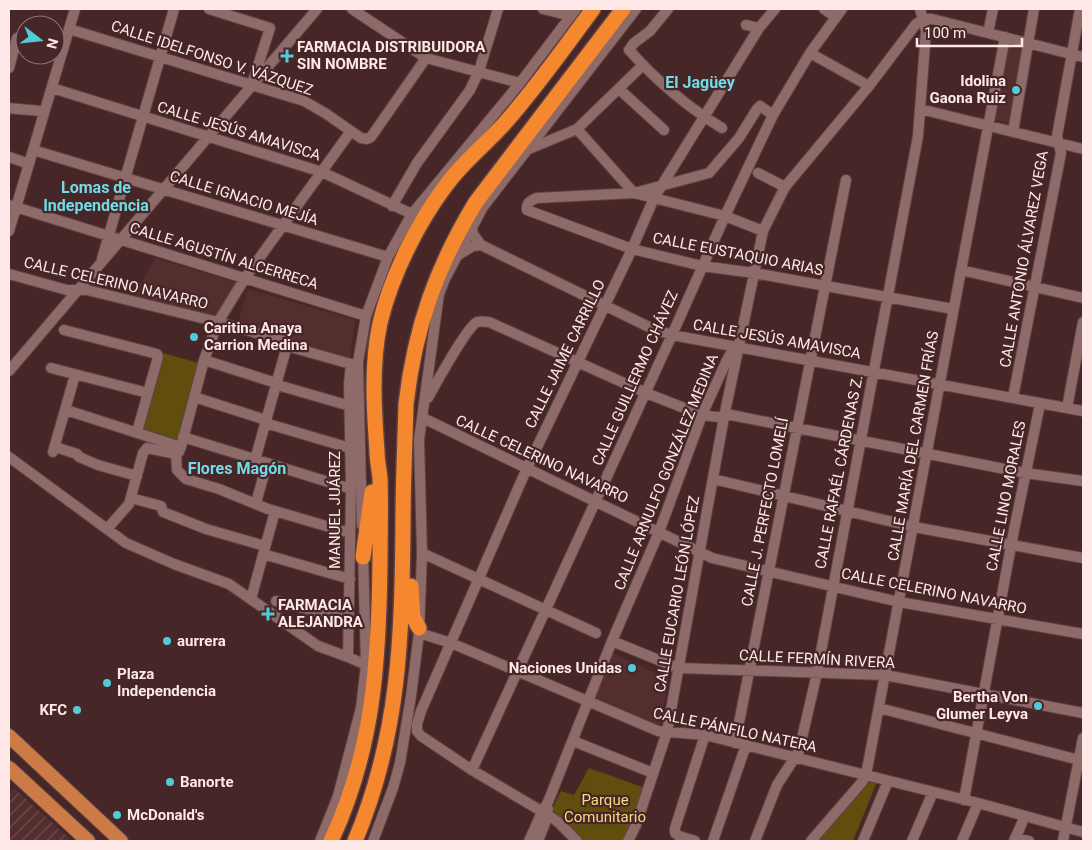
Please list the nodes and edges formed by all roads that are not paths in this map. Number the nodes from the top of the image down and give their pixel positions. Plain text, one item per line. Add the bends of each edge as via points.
1 (75, 9) edge
2 (174, 9) edge
3 (209, 9) edge
4 (317, 9) edge
5 (352, 9) edge
6 (498, 9) edge
7 (543, 9) edge
8 (594, 9) edge
9 (623, 9) edge
10 (636, 9) edge
11 (668, 9) edge
12 (775, 9) edge
13 (824, 9) edge
14 (993, 9) edge
15 (1034, 9) edge
16 (1080, 9) edge
17 (573, 11) edge
18 (839, 13) edge
19 (922, 14) edge
20 (746, 24) dead end
21 (759, 28) junction
22 (69, 29) junction
23 (988, 33) junction
24 (65, 37) edge
25 (1005, 37) junction
26 (1028, 43) junction
27 (15, 46) edge
28 (810, 53) junction
29 (1071, 54) junction
30 (160, 57) junction
31 (1083, 57) edge
32 (426, 58) junction
33 (56, 65) edge
34 (643, 65) junction
35 (9, 68) edge
36 (479, 71) junction
37 (520, 83) junction
38 (252, 85) junction
39 (869, 86) junction
40 (52, 88) junction
41 (618, 89) junction
42 (9, 108) edge
43 (920, 110) junction
44 (773, 115) junction
45 (43, 116) junction
46 (143, 117) junction
47 (704, 117) junction
48 (988, 126) junction
49 (722, 128) dead end
50 (577, 130) junction
51 (664, 130) dead end
52 (351, 131) junction
53 (1013, 132) junction
54 (208, 137) junction
55 (1059, 144) junction
56 (527, 149) junction
57 (1083, 149) edge
58 (33, 150) junction
59 (9, 157) edge
60 (459, 158) junction
61 (29, 164) junction
62 (322, 172) junction
63 (758, 173) dead end
64 (125, 178) junction
65 (451, 180) junction
66 (846, 180) dead end
67 (661, 186) junction
68 (785, 187) junction
69 (164, 189) junction
70 (634, 193) junction
71 (654, 198) junction
72 (422, 202) junction
73 (12, 206) edge
74 (392, 206) junction
75 (412, 214) junction
76 (724, 216) junction
77 (283, 225) junction
78 (472, 227) junction
79 (9, 231) edge
80 (763, 231) junction
81 (108, 236) junction
82 (121, 239) junction
83 (481, 245) junction
84 (632, 249) junction
85 (458, 255) junction
86 (388, 257) junction
87 (100, 264) junction
88 (702, 266) junction
89 (961, 270) junction
90 (754, 273) junction
91 (9, 274) edge
92 (245, 278) junction
93 (825, 286) junction
94 (1035, 287) junction
95 (78, 290) junction
96 (887, 297) junction
97 (1083, 298) edge
98 (605, 305) junction
99 (953, 309) junction
100 (366, 316) junction
101 (218, 322) junction
102 (1083, 322) edge
103 (64, 330) dead end
104 (672, 335) junction
105 (288, 342) junction
106 (738, 347) junction
107 (204, 360) junction
108 (811, 360) junction
109 (578, 362) junction
110 (354, 365) junction
111 (51, 368) dead end
112 (9, 371) edge
113 (874, 372) junction
114 (75, 375) junction
115 (276, 383) junction
116 (940, 384) junction
117 (148, 393) junction
118 (646, 393) junction
119 (194, 397) junction
120 (1013, 397) junction
121 (424, 403) junction
122 (1040, 404) junction
123 (350, 406) junction
124 (1067, 408) junction
125 (66, 410) junction
126 (1083, 411) edge
127 (702, 415) junction
128 (724, 417) junction
129 (422, 418) junction
130 (265, 422) junction
131 (797, 427) junction
132 (137, 432) junction
133 (861, 440) junction
134 (181, 445) junction
135 (350, 448) junction
136 (377, 451) junction
137 (927, 453) junction
138 (9, 457) edge
139 (255, 460) junction
140 (267, 464) junction
141 (527, 468) junction
142 (1026, 473) junction
143 (137, 476) junction
144 (713, 479) junction
145 (1083, 481) edge
146 (351, 489) junction
147 (784, 496) junction
148 (131, 498) junction
149 (596, 501) junction
150 (256, 503) junction
151 (275, 512) junction
152 (847, 512) junction
153 (403, 520) junction
154 (914, 528) junction
155 (107, 529) junction
156 (659, 532) junction
157 (350, 533) junction
158 (1011, 545) junction
159 (264, 550) junction
160 (699, 552) junction
161 (422, 553) junction
162 (363, 557) junction
163 (1083, 558) edge
164 (769, 571) junction
165 (480, 578) junction
166 (350, 579) junction
167 (833, 586) junction
168 (250, 599) junction
169 (276, 601) dead end
170 (899, 602) junction
171 (546, 609) junction
172 (997, 619) junction
173 (349, 620) junction
174 (419, 631) junction
175 (596, 633) dead end
176 (1083, 634) edge
177 (612, 641) junction
178 (452, 643) junction
179 (348, 656) junction
180 (366, 665) junction
181 (678, 668) junction
182 (518, 671) junction
183 (749, 671) junction
184 (817, 673) junction
185 (885, 675) junction
186 (984, 693) junction
187 (588, 701) junction
188 (879, 708) junction
189 (1083, 713) edge
190 (667, 732) junction
191 (976, 733) junction
192 (705, 735) junction
193 (9, 736) edge
194 (1083, 738) edge
195 (572, 741) junction
196 (740, 744) junction
197 (794, 757) junction
198 (1081, 761) edge
199 (9, 768) edge
200 (472, 770) junction
201 (653, 773) junction
202 (866, 775) junction
203 (888, 781) junction
204 (933, 792) junction
205 (964, 800) junction
206 (978, 803) junction
207 (545, 813) junction
208 (1022, 823) dead end
209 (1066, 827) junction
210 (1083, 832) edge
211 (1014, 839) edge
212 (88, 841) edge
213 (121, 841) edge
214 (320, 841) edge
215 (331, 841) edge
216 (354, 841) edge
217 (373, 841) edge
218 (530, 841) edge
219 (538, 841) edge
220 (576, 841) edge
221 (628, 841) edge
222 (695, 841) edge
223 (713, 841) edge
224 (755, 841) edge
225 (811, 841) edge
226 (863, 841) edge
227 (912, 841) edge
228 (962, 841) edge
229 (1029, 841) edge
230 (1063, 841) edge

1 - 22 street
2 - 30 street
3 - 38 street via 270,28
4 - 38 street
5 - 32 street
6 - 36 street
7 - 17 street
8 - 65 highway via 504,124
9 - 153 highway via 476,202 440,269 410,372
10 - 56 street
11 - 34 street via 629,50
12 - 21 street, CALLE JAIME CARRILLO
13 - 18 street
14 - 23 street
15 - 26 street
16 - 29 street, CALLE ANTONIO ÁLVAREZ VEGA
17 - 37 street
18 - 28 street, CALLE GUILLERMO CHÁVEZ
19 - 23 street
19 - 39 street, CALLE ARNULFO GONZÁLEZ MEDINA
19 - 43 street, CALLE RAFAÉL CÁRDENAS Z. via 926,31
20 - 21 street
21 - 47 street, CALLE JAIME CARRILLO
22 - 24 street
22 - 30 street, CALLE IDELFONSO V. VÁZQUEZ
23 - 25 street
25 - 26 street
25 - 48 street, CALLE MARÍA DEL CARMEN FRÍAS
26 - 29 street
26 - 53 street
27 - 35 street
28 - 39 street
28 - 44 street, CALLE GUILLERMO CHÁVEZ
29 - 31 street
29 - 55 street, CALLE ANTONIO ÁLVAREZ VEGA via 1057,136
30 - 38 street, CALLE IDELFONSO V. VÁZQUEZ
30 - 46 street
32 - 36 street
32 - 52 street, CALLE IDELFONSO V. VÁZQUEZ via 371,137 367,140
33 - 40 street
34 - 41 street
34 - 47 street
36 - 37 street
36 - 74 street
37 - 60 street
38 - 52 street, CALLE IDELFONSO V. VÁZQUEZ via 304,101
38 - 54 street
39 - 68 street, CALLE ARNULFO GONZÁLEZ MEDINA
40 - 45 street
40 - 46 street, CALLE JESÚS AMAVISCA
41 - 50 street
41 - 51 street
42 - 45 street via 22,110 31,117
43 - 48 street
43 - 96 street, CALLE RAFAÉL CÁRDENAS Z. via 918,136
44 - 67 street via 760,106 739,138 709,173
44 - 76 street, CALLE GUILLERMO CHÁVEZ
45 - 58 street
46 - 54 street, CALLE JESÚS AMAVISCA
46 - 64 street
47 - 49 street
47 - 67 street, CALLE JAIME CARRILLO
48 - 53 street
48 - 89 street, CALLE MARÍA DEL CARMEN FRÍAS
50 - 56 street
50 - 70 street
52 - 62 street
53 - 55 street
54 - 62 street, CALLE JESÚS AMAVISCA
54 - 69 street
55 - 57 street
55 - 94 street, CALLE ANTONIO ÁLVAREZ VEGA via 1061,153
56 - 78 street via 482,207
58 - 61 street
58 - 64 street, CALLE IGNACIO MEJÍA
59 - 61 street
60 - 65 highway
60 - 72 street
61 - 73 street
62 - 74 street, CALLE JESÚS AMAVISCA
62 - 77 street
63 - 68 street
64 - 69 street, CALLE IGNACIO MEJÍA
64 - 81 street
65 - 72 highway
65 - 136 highway via 402,261 380,323 375,362
66 - 93 street, CALLE J. PERFECTO LOMELÍ
67 - 70 street
67 - 71 street, CALLE JAIME CARRILLO
68 - 80 street, CALLE ARNULFO GONZÁLEZ MEDINA
69 - 77 street, CALLE IGNACIO MEJÍA
69 - 82 street
70 - 71 street
70 - 84 street, CALLE EUSTAQUIO ARIAS via 537,198 526,206 531,212
71 - 76 street
71 - 84 street, CALLE JAIME CARRILLO
72 - 75 street
73 - 79 street
73 - 81 street, CALLE AGUSTÍN ALCERRECA
74 - 75 street, CALLE JESÚS AMAVISCA
75 - 86 street
76 - 80 street
76 - 88 street, CALLE GUILLERMO CHÁVEZ
77 - 86 street, CALLE IGNACIO MEJÍA
77 - 92 street
78 - 83 street
78 - 85 street
80 - 90 street, CALLE ARNULFO GONZÁLEZ MEDINA
81 - 82 street, CALLE AGUSTÍN ALCERRECA
81 - 87 street
82 - 87 street
82 - 92 street, CALLE AGUSTÍN ALCERRECA
83 - 85 street
83 - 98 street, CALLE JESÚS AMAVISCA
84 - 88 street, CALLE EUSTAQUIO ARIAS
84 - 98 street, CALLE JAIME CARRILLO
85 - 121 street via 439,294
86 - 100 street
87 - 95 street
88 - 90 street, CALLE EUSTAQUIO ARIAS
88 - 104 street, CALLE GUILLERMO CHÁVEZ
89 - 94 street
89 - 99 street, CALLE MARÍA DEL CARMEN FRÍAS
90 - 93 street, CALLE EUSTAQUIO ARIAS
90 - 106 street, CALLE ARNULFO GONZÁLEZ MEDINA
91 - 95 street, CALLE CELERINO NAVARRO
92 - 100 street, CALLE AGUSTÍN ALCERRECA
92 - 101 street
93 - 96 street, CALLE EUSTAQUIO ARIAS
93 - 108 street, CALLE J. PERFECTO LOMELÍ
94 - 97 street
94 - 120 street, CALLE ANTONIO ÁLVAREZ VEGA
95 - 101 street, CALLE CELERINO NAVARRO
95 - 112 street
96 - 99 street, CALLE EUSTAQUIO ARIAS
96 - 113 street, CALLE RAFAÉL CÁRDENAS Z.
98 - 104 street, CALLE JESÚS AMAVISCA
98 - 109 street, CALLE JAIME CARRILLO
99 - 116 street, CALLE MARÍA DEL CARMEN FRÍAS
100 - 110 street
101 - 105 street, CALLE CELERINO NAVARRO
101 - 107 street
102 - 124 street
103 - 117 street via 158,354
104 - 106 street, CALLE JESÚS AMAVISCA
104 - 118 street, CALLE GUILLERMO CHÁVEZ
105 - 110 street via 294,348
105 - 115 street
106 - 108 street, CALLE JESÚS AMAVISCA
106 - 127 street, CALLE ARNULFO GONZÁLEZ MEDINA via 726,362
106 - 128 street, CALLE EUCARIO LEÓN LÓPEZ
107 - 115 street
107 - 119 street
108 - 113 street, CALLE JESÚS AMAVISCA
108 - 131 street, CALLE J. PERFECTO LOMELÍ
109 - 118 street
109 - 121 street via 489,322 480,321 464,338
109 - 141 street, CALLE JAIME CARRILLO
110 - 123 street, MANUEL JUÁREZ via 349,383
110 - 162 street
111 - 114 street
113 - 116 street, CALLE JESÚS AMAVISCA
113 - 133 street, CALLE RAFAÉL CÁRDENAS Z.
114 - 117 street
114 - 125 street
115 - 123 street
115 - 130 street
116 - 120 street, CALLE JESÚS AMAVISCA
116 - 137 street, CALLE MARÍA DEL CARMEN FRÍAS
117 - 132 street
118 - 127 street
118 - 149 street, CALLE GUILLERMO CHÁVEZ
119 - 130 street
119 - 134 street
120 - 122 street, CALLE JESÚS AMAVISCA
121 - 129 street
122 - 124 street, CALLE JESÚS AMAVISCA
122 - 142 street, CALLE LINO MORALES
123 - 135 street, MANUEL JUÁREZ
124 - 126 street, CALLE JESÚS AMAVISCA
125 - 132 street
125 - 143 street via 54,449
127 - 128 street
127 - 156 street, CALLE ARNULFO GONZÁLEZ MEDINA
128 - 131 street via 731,415
128 - 144 street, CALLE EUCARIO LEÓN LÓPEZ
129 - 141 street, CALLE CELERINO NAVARRO
129 - 161 street via 418,440
130 - 135 street
130 - 139 street
131 - 133 street
131 - 147 street, CALLE J. PERFECTO LOMELÍ
132 - 134 street via 141,429
133 - 137 street
133 - 152 street, CALLE RAFAÉL CÁRDENAS Z.
134 - 139 street via 235,452
134 - 143 street via 147,448
134 - 150 street via 177,470 186,479
135 - 146 street, MANUEL JUÁREZ
136 - 162 highway
136 - 215 highway via 380,476 377,666 364,749
137 - 142 street
137 - 154 street, CALLE MARÍA DEL CARMEN FRÍAS
138 - 155 street
139 - 140 street
140 - 146 street
140 - 150 street
141 - 149 street, CALLE CELERINO NAVARRO
141 - 165 street, CALLE JAIME CARRILLO
142 - 145 street
142 - 158 street, CALLE LINO MORALES
143 - 148 street
144 - 147 street
144 - 160 street, CALLE EUCARIO LEÓN LÓPEZ
146 - 157 street, MANUEL JUÁREZ
147 - 152 street
147 - 164 street, CALLE J. PERFECTO LOMELÍ
148 - 155 street via 125,510
148 - 159 street via 160,506 163,512
149 - 156 street, CALLE CELERINO NAVARRO
149 - 171 street, CALLE GUILLERMO CHÁVEZ
150 - 151 street
151 - 157 street
151 - 159 street
152 - 154 street
152 - 167 street, CALLE RAFAÉL CÁRDENAS Z.
153 - 174 highway via 413,617
153 - 216 highway via 402,614 393,707 379,773
154 - 158 street
154 - 170 street, CALLE MARÍA DEL CARMEN FRÍAS
155 - 168 street via 134,547 219,579
156 - 160 street, CALLE CELERINO NAVARRO
156 - 177 street, CALLE ARNULFO GONZÁLEZ MEDINA
157 - 166 street, MANUEL JUÁREZ
158 - 163 street
158 - 172 street, CALLE LINO MORALES
159 - 166 street
159 - 168 street
160 - 164 street, CALLE CELERINO NAVARRO
160 - 181 street, CALLE EUCARIO LEÓN LÓPEZ
161 - 165 street
161 - 174 street
162 - 180 street
164 - 167 street, CALLE CELERINO NAVARRO
164 - 183 street, CALLE J. PERFECTO LOMELÍ
165 - 171 street
165 - 178 street, CALLE JAIME CARRILLO
166 - 173 street, MANUEL JUÁREZ
167 - 170 street, CALLE CELERINO NAVARRO
167 - 184 street, CALLE RAFAÉL CÁRDENAS Z.
168 - 179 street via 318,646
169 - 173 street
170 - 172 street, CALLE CELERINO NAVARRO
170 - 185 street, CALLE MARÍA DEL CARMEN FRÍAS
171 - 175 street
171 - 182 street, CALLE GUILLERMO CHÁVEZ
172 - 176 street, CALLE CELERINO NAVARRO
172 - 186 street, CALLE LINO MORALES
173 - 179 street, MANUEL JUÁREZ
174 - 178 street, CALLE PÁNFILO NATERA
174 - 217 street via 400,763
177 - 181 street, CALLE FERMÍN RIVERA
177 - 187 street, CALLE ARNULFO GONZÁLEZ MEDINA
178 - 182 street, CALLE PÁNFILO NATERA
178 - 200 street, CALLE JAIME CARRILLO via 421,711 417,731
179 - 180 street
180 - 214 street via 362,708 352,748
181 - 183 street, CALLE FERMÍN RIVERA
181 - 190 street, CALLE EUCARIO LEÓN LÓPEZ
182 - 187 street, CALLE PÁNFILO NATERA
182 - 200 street, CALLE GUILLERMO CHÁVEZ
183 - 184 street, CALLE FERMÍN RIVERA
183 - 196 street, CALLE J. PERFECTO LOMELÍ
184 - 185 street, CALLE FERMÍN RIVERA
184 - 197 street, CALLE RAFAÉL CÁRDENAS Z. via 801,745
185 - 186 street, CALLE FERMÍN RIVERA
185 - 188 street, CALLE MARÍA DEL CARMEN FRÍAS
186 - 189 street, CALLE FERMÍN RIVERA
186 - 191 street, CALLE LINO MORALES
187 - 190 street, CALLE PÁNFILO NATERA
187 - 195 street, CALLE ARNULFO GONZÁLEZ MEDINA
188 - 191 street
188 - 202 street, CALLE MARÍA DEL CARMEN FRÍAS
190 - 192 street, CALLE PÁNFILO NATERA
190 - 201 street, CALLE EUCARIO LEÓN LÓPEZ
191 - 198 street
191 - 205 street, CALLE LINO MORALES
192 - 196 street, CALLE PÁNFILO NATERA
192 - 222 street via 675,828 679,836
193 - 213 main road
194 - 198 street
195 - 201 street
195 - 207 street, CALLE ARNULFO GONZÁLEZ MEDINA
196 - 197 street, CALLE PÁNFILO NATERA
196 - 223 street, CALLE J. PERFECTO LOMELÍ
197 - 202 street, CALLE PÁNFILO NATERA
197 - 224 street, CALLE RAFAÉL CÁRDENAS Z. via 778,785
198 - 209 street
199 - 212 main road
200 - 207 street
201 - 221 street, CALLE EUCARIO LEÓN LÓPEZ
202 - 203 street, CALLE PÁNFILO NATERA
202 - 225 street, CALLE MARÍA DEL CARMEN FRÍAS
203 - 204 street, CALLE PÁNFILO NATERA
203 - 226 street
204 - 205 street, CALLE PÁNFILO NATERA
204 - 227 street
205 - 206 street, CALLE PÁNFILO NATERA
206 - 209 street, CALLE PÁNFILO NATERA
206 - 228 street
207 - 218 street, CALLE ARNULFO GONZÁLEZ MEDINA
207 - 219 street, CALLE ARNULFO GONZÁLEZ MEDINA
207 - 220 street
208 - 211 street
209 - 210 street, CALLE PÁNFILO NATERA
209 - 230 street
211 - 229 street

